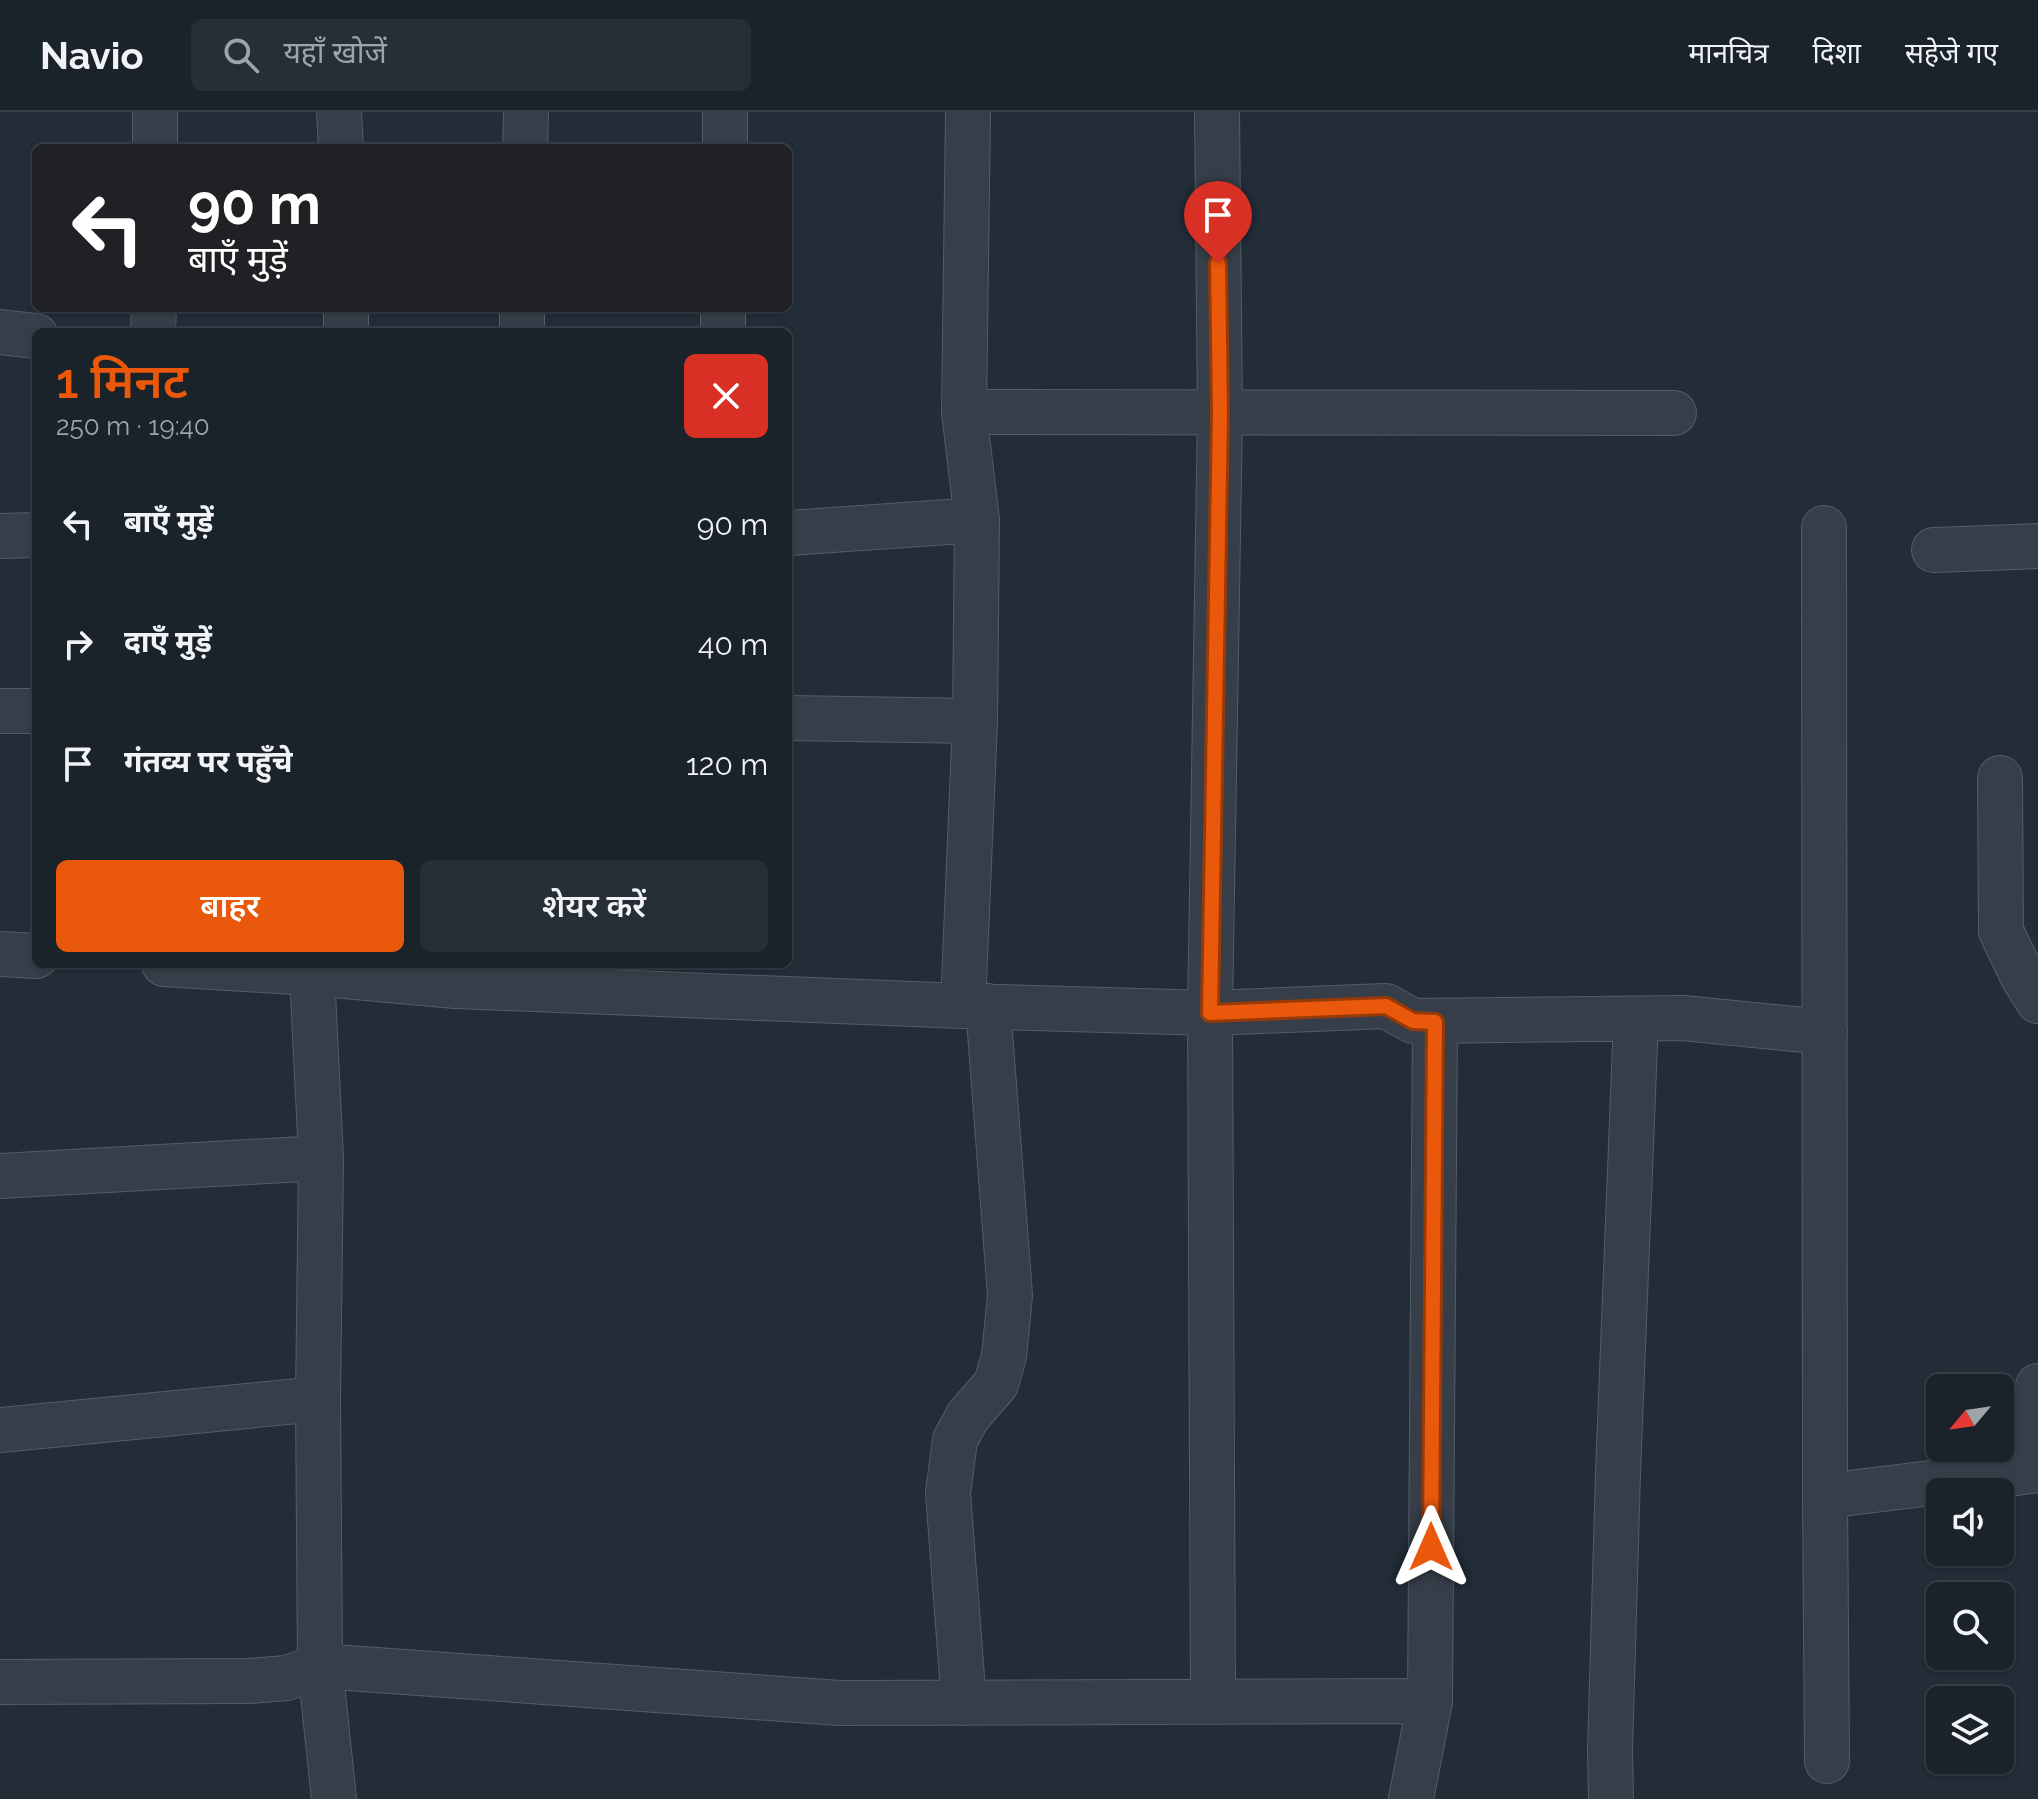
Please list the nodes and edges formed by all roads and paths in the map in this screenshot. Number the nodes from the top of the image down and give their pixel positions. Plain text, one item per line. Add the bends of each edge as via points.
1 (155, 112) edge
2 (339, 112) edge
3 (526, 112) edge
4 (725, 112) edge
5 (968, 112) edge
6 (1217, 112) edge
7 (155, 144) edge
8 (341, 144) edge
9 (525, 144) edge
10 (725, 144) edge
11 (0, 332) edge
12 (32, 336) edge
13 (964, 412) junction
14 (1674, 413) dead end
15 (1220, 414) junction
16 (977, 520) junction
17 (1824, 528) dead end
18 (792, 533) edge
19 (32, 535) edge
20 (0, 536) edge
21 (2038, 546) edge
22 (1934, 550) dead end
23 (0, 711) edge
24 (32, 711) edge
25 (792, 718) edge
26 (975, 721) junction
27 (2000, 778) dead end
28 (0, 954) edge
29 (32, 956) edge
30 (230, 968) edge
31 (312, 973) junction
32 (456, 975) edge
33 (2038, 1001) edge
34 (976, 1006) junction
35 (1210, 1013) junction
36 (1636, 1019) junction
37 (1435, 1022) junction
38 (1825, 1032) junction
39 (321, 1158) junction
40 (0, 1176) edge
41 (2038, 1386) edge
42 (318, 1399) junction
43 (0, 1430) edge
44 (2028, 1471) edge
45 (1825, 1496) junction
46 (320, 1666) junction
47 (0, 1682) edge
48 (1430, 1701) junction
49 (1213, 1702) junction
50 (964, 1703) junction
51 (1827, 1761) dead end
52 (334, 1799) edge
53 (1411, 1799) edge
54 (1611, 1799) edge

1 - 7 street
2 - 8 street
3 - 9 street
4 - 10 street
5 - 13 street
6 - 15 street
11 - 12 street
13 - 15 street
13 - 16 street
14 - 15 street
15 - 35 street
16 - 18 street
16 - 26 street
17 - 38 street
19 - 20 street
21 - 22 street
23 - 24 street
25 - 26 street
26 - 34 street
27 - 33 street via 2001,931
28 - 29 street
30 - 31 street
31 - 32 street
31 - 39 street
32 - 34 street
34 - 35 street
34 - 50 street via 1010,1295 996,1384 955,1440 948,1493
35 - 37 street via 1386,1006 1413,1021
35 - 49 street
36 - 37 street
36 - 38 street via 1683,1018
36 - 54 street
37 - 48 street
38 - 45 street
39 - 40 street
39 - 42 street
41 - 44 street
42 - 43 street
42 - 46 street
44 - 45 street
45 - 51 street
46 - 47 street via 262,1680
46 - 50 street via 840,1703
46 - 52 street
48 - 49 street
48 - 53 street
49 - 50 street

